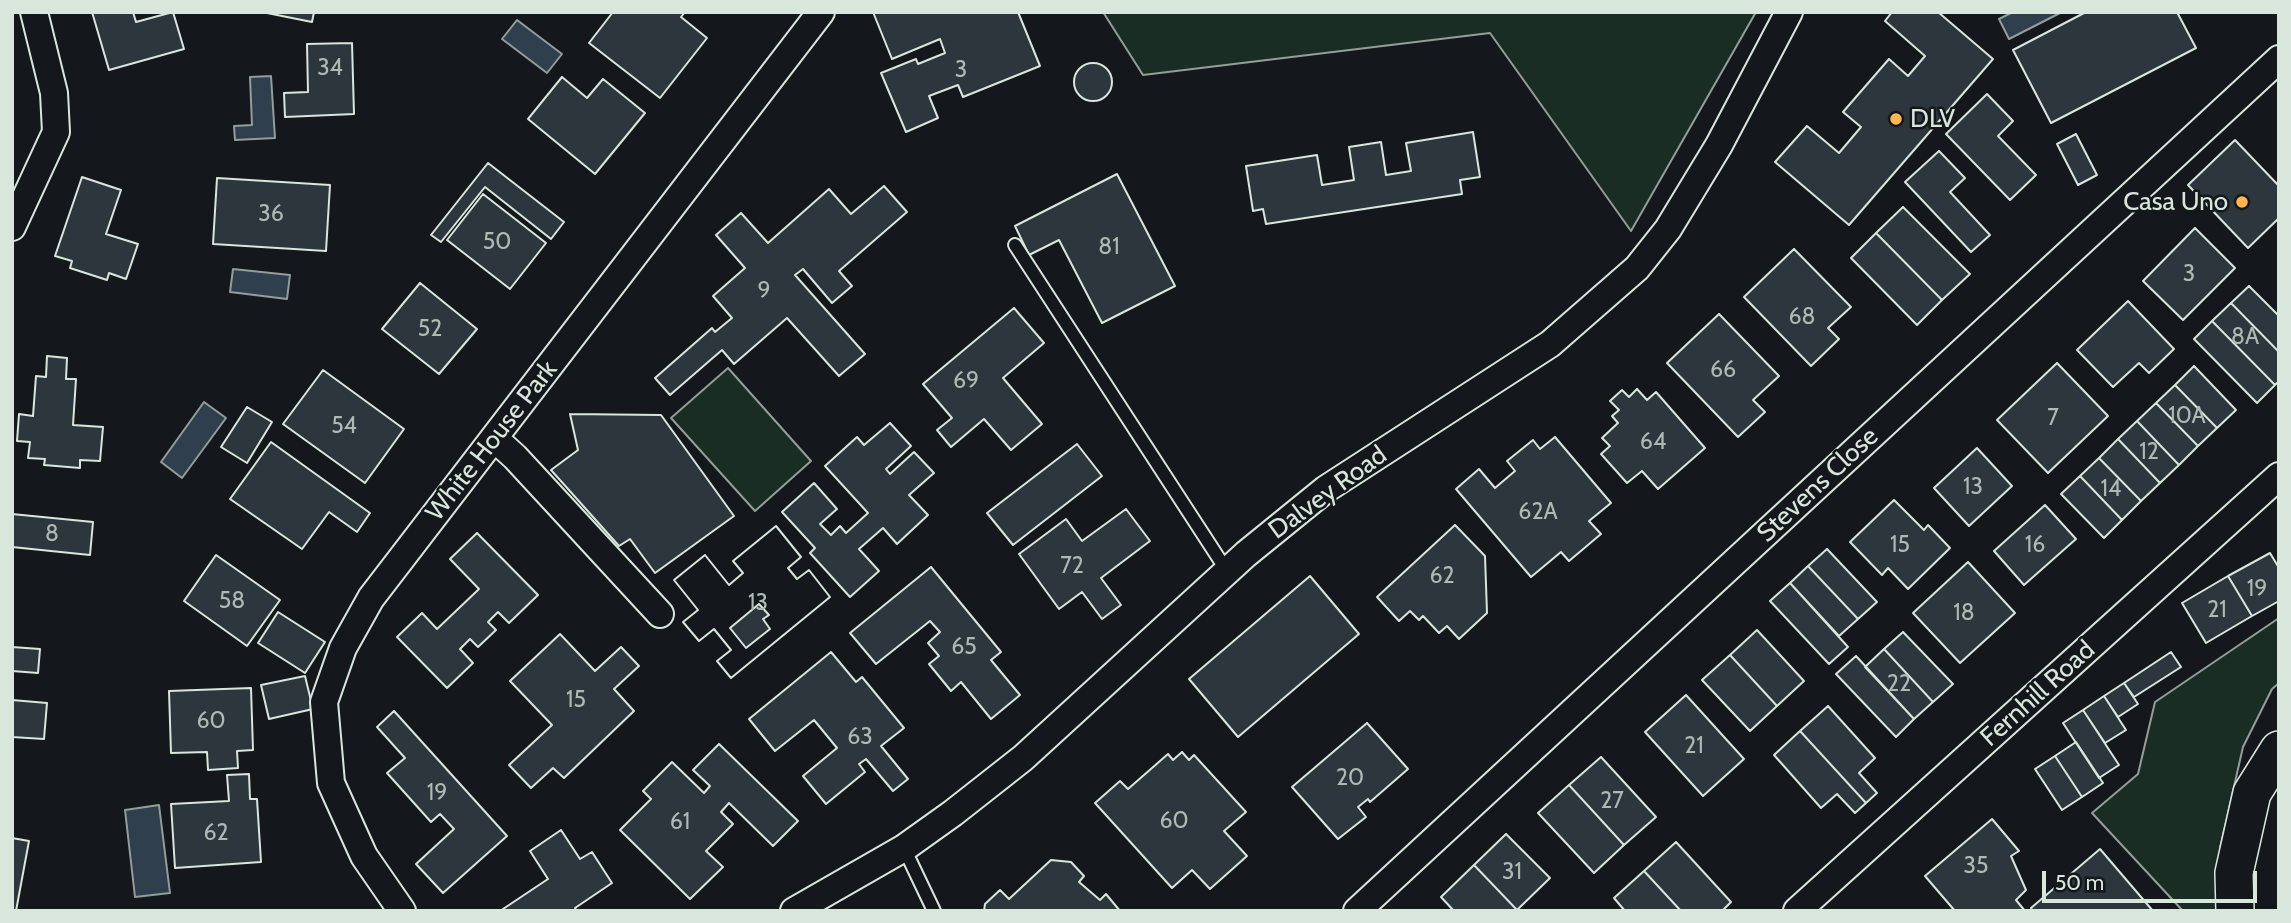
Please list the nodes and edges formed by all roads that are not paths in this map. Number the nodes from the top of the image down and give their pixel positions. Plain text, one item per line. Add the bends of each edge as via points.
1 (34, 12) edge
2 (821, 12) edge
3 (1789, 12) edge
4 (2279, 59) edge
5 (12, 227) edge
6 (1015, 245) dead end
7 (494, 438) junction
8 (2279, 476) edge
9 (1227, 571) junction
10 (660, 614) dead end
11 (2279, 750) edge
12 (904, 848) junction
13 (401, 911) edge
14 (794, 911) edge
15 (934, 911) edge
16 (1357, 911) edge
17 (1797, 911) edge
18 (2235, 911) edge

1 - 5 street via 54,93 56,132
2 - 7 street, White House Park
3 - 9 street, Dalvey Road via 1719,145 1668,229 1637,268 1550,344 1326,489
4 - 16 street, Stevens Close
6 - 9 lane
7 - 10 street
7 - 13 street, White House Park via 371,598 343,648 324,702 331,783 364,856
8 - 17 street, Fernhill Road
9 - 12 street, Dalvey Road via 1023,758
11 - 18 street via 2252,793 2234,873
12 - 14 street, Dalvey Road
12 - 15 lane

